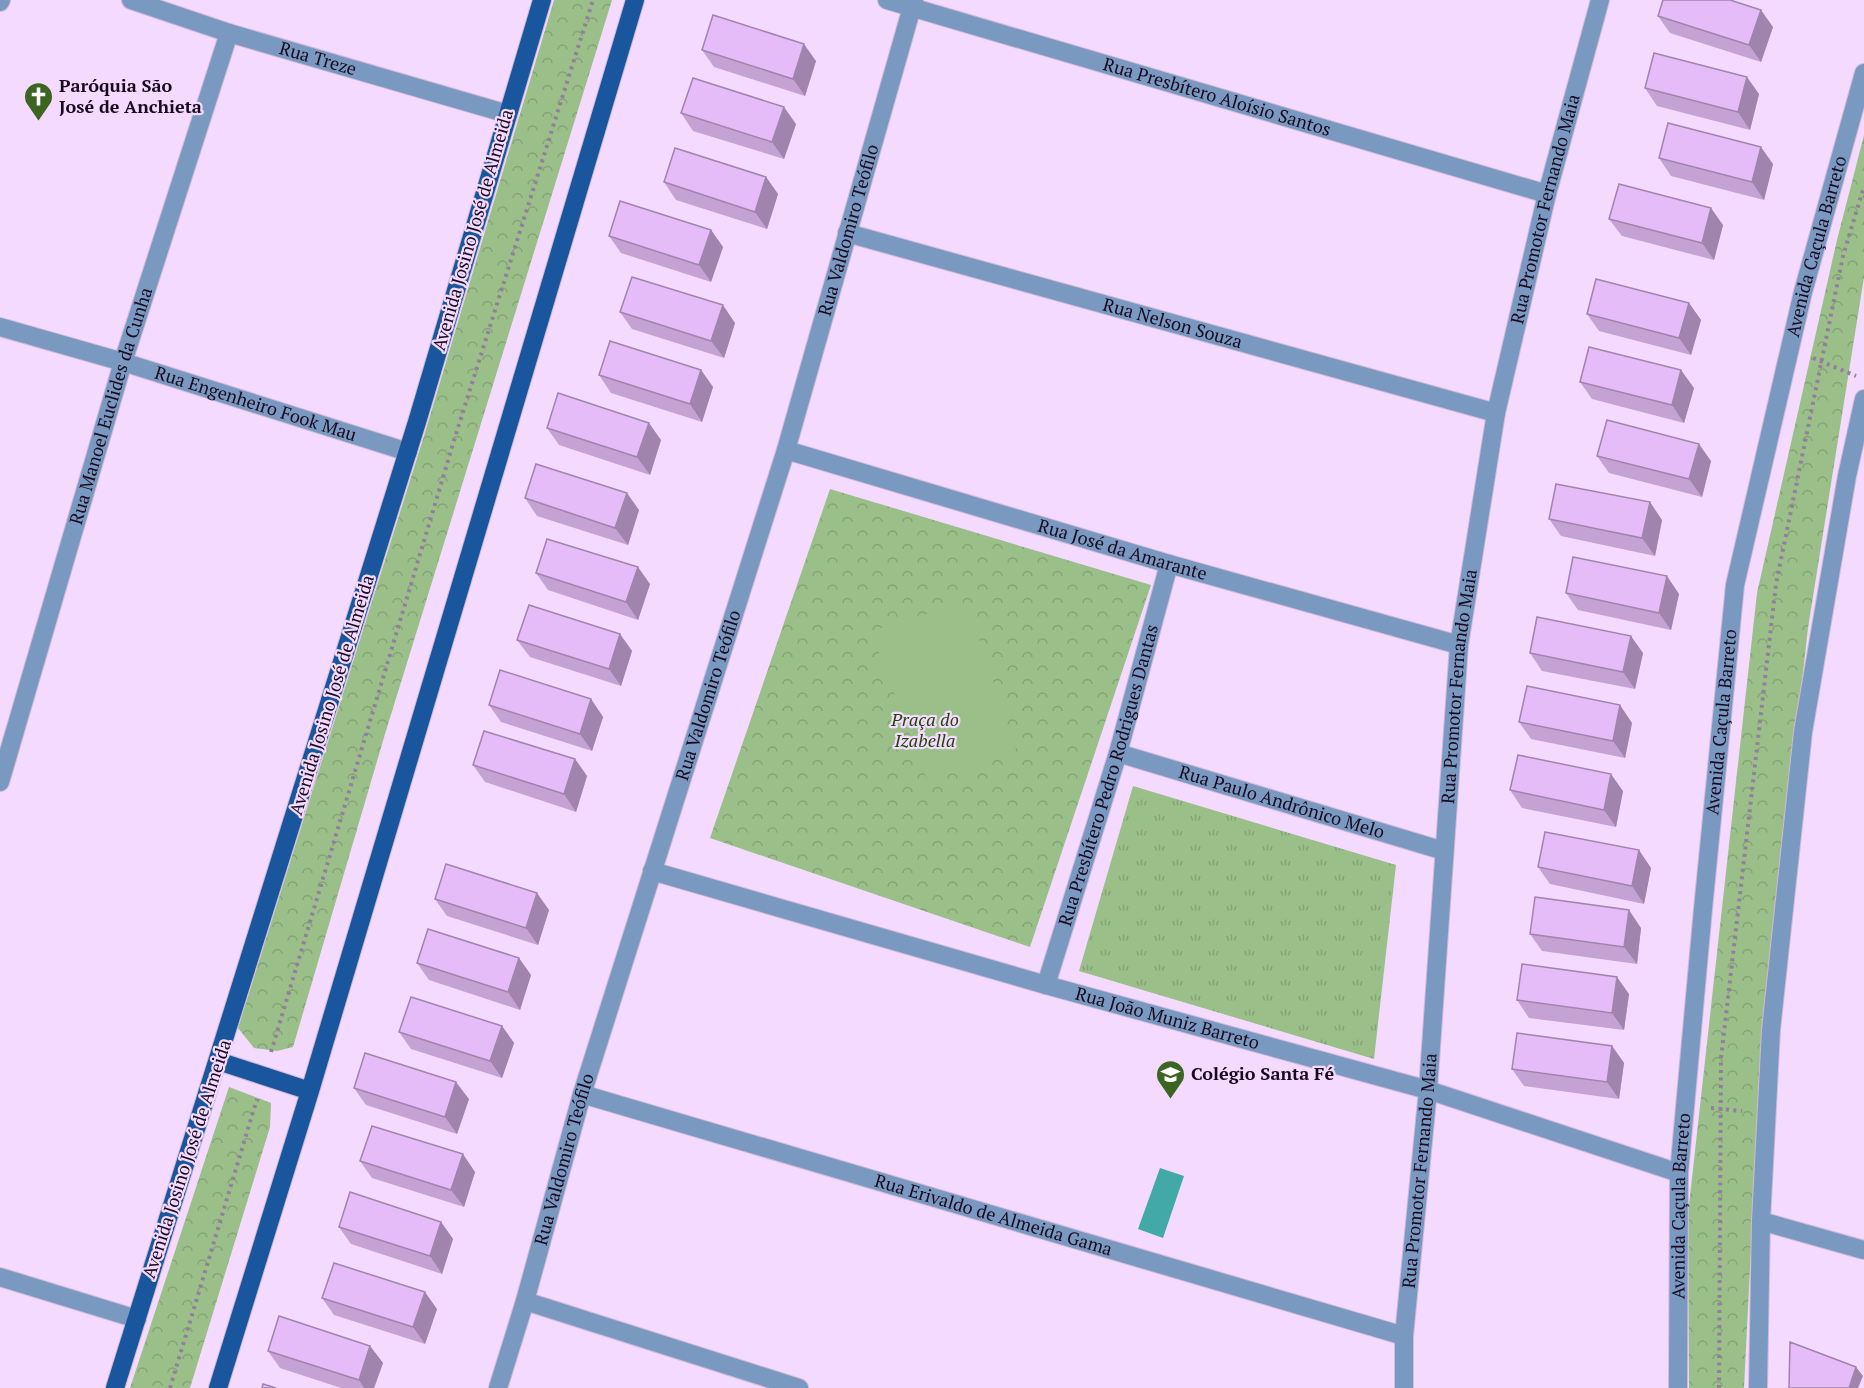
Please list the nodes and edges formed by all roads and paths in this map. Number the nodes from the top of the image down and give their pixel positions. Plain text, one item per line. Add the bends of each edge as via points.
1 (131, 0) edge
2 (542, 0) edge
3 (593, 0) edge
4 (635, 0) edge
5 (888, 0) edge
6 (1600, 0) edge
7 (913, 4) edge
8 (229, 33) junction
9 (1864, 73) edge
10 (508, 114) junction
11 (1864, 186) edge
12 (1547, 194) junction
13 (847, 233) junction
14 (0, 327) edge
15 (1790, 349) junction
16 (1822, 361) junction
17 (123, 362) junction
18 (1864, 379) edge
19 (1864, 399) edge
20 (1496, 413) junction
21 (786, 450) junction
22 (408, 452) junction
23 (1169, 564) junction
24 (1459, 645) junction
25 (1119, 753) junction
26 (0, 782) edge
27 (1444, 850) junction
28 (652, 871) junction
29 (1046, 985) junction
30 (218, 1061) junction
31 (263, 1077) junction
32 (1428, 1090) junction
33 (310, 1091) junction
34 (582, 1094) junction
35 (1686, 1106) junction
36 (1720, 1109) junction
37 (1767, 1114) junction
38 (1679, 1173) junction
39 (1761, 1221) junction
40 (1864, 1250) edge
41 (0, 1277) edge
42 (525, 1301) junction
43 (137, 1319) junction
44 (1404, 1336) junction
45 (115, 1388) edge
46 (170, 1388) edge
47 (218, 1388) edge
48 (498, 1388) edge
49 (799, 1388) edge
50 (1404, 1388) edge
51 (1678, 1388) edge
52 (1719, 1388) edge
53 (1758, 1388) edge

1 - 8 street, Rua Treze
2 - 10 main road, Avenida Josino José de Almeida
3 - 31 path via 456,434
4 - 33 main road
5 - 7 street, Rua Presbítero Aloísio Santos
6 - 12 street, Rua Promotor Fernando Maia
7 - 12 street, Rua Presbítero Aloísio Santos
7 - 13 street, Rua Valdomiro Teófilo
8 - 10 street, Rua Treze
8 - 17 street, Rua Manoel Euclides da Cunha
9 - 15 street, Avenida Caçula Barreto
10 - 22 main road, Avenida Josino José de Almeida
11 - 16 path via 1843,256
12 - 20 street, Rua Promotor Fernando Maia
13 - 20 street, Rua Nelson Souza
13 - 21 street, Rua Valdomiro Teófilo
14 - 17 street, Rua Engenheiro Fook Mau
15 - 16 path
15 - 35 street, Avenida Caçula Barreto via 1736,585
16 - 18 path
16 - 36 path via 1776,584 1721,1058
17 - 22 street, Rua Engenheiro Fook Mau
17 - 26 street, Rua Manoel Euclides da Cunha
19 - 37 street via 1846,476 1803,732 1771,1030
20 - 24 street, Rua Promotor Fernando Maia
21 - 23 street, Rua José da Amarante
21 - 28 street, Rua Valdomiro Teófilo
22 - 30 main road, Avenida Josino José de Almeida
23 - 24 street, Rua José da Amarante
23 - 25 street, Rua Presbítero Pedro Rodrigues Dantas
24 - 27 street, Rua Promotor Fernando Maia
25 - 27 street, Rua Paulo Andrônico Melo
25 - 29 street, Rua Presbítero Pedro Rodrigues Dantas
27 - 32 street, Rua Promotor Fernando Maia
28 - 29 street, Rua João Muniz Barreto
28 - 34 street, Rua Valdomiro Teófilo
29 - 32 street, Rua João Muniz Barreto
30 - 31 main road
30 - 43 main road, Avenida Josino José de Almeida
31 - 33 main road
31 - 46 path
32 - 38 street, Rua João Muniz Barreto
32 - 44 street, Rua Promotor Fernando Maia
33 - 47 main road
34 - 42 street, Rua Valdomiro Teófilo
34 - 44 street, Rua Erivaldo de Almeida Gama
35 - 36 path
35 - 38 street, Avenida Caçula Barreto
36 - 37 path
36 - 52 path
37 - 39 street
38 - 51 street, Avenida Caçula Barreto
39 - 40 street
39 - 53 street
41 - 43 street
42 - 48 street, Rua Valdomiro Teófilo
42 - 49 street
43 - 45 main road, Avenida Josino José de Almeida
44 - 50 street, Rua Promotor Fernando Maia

